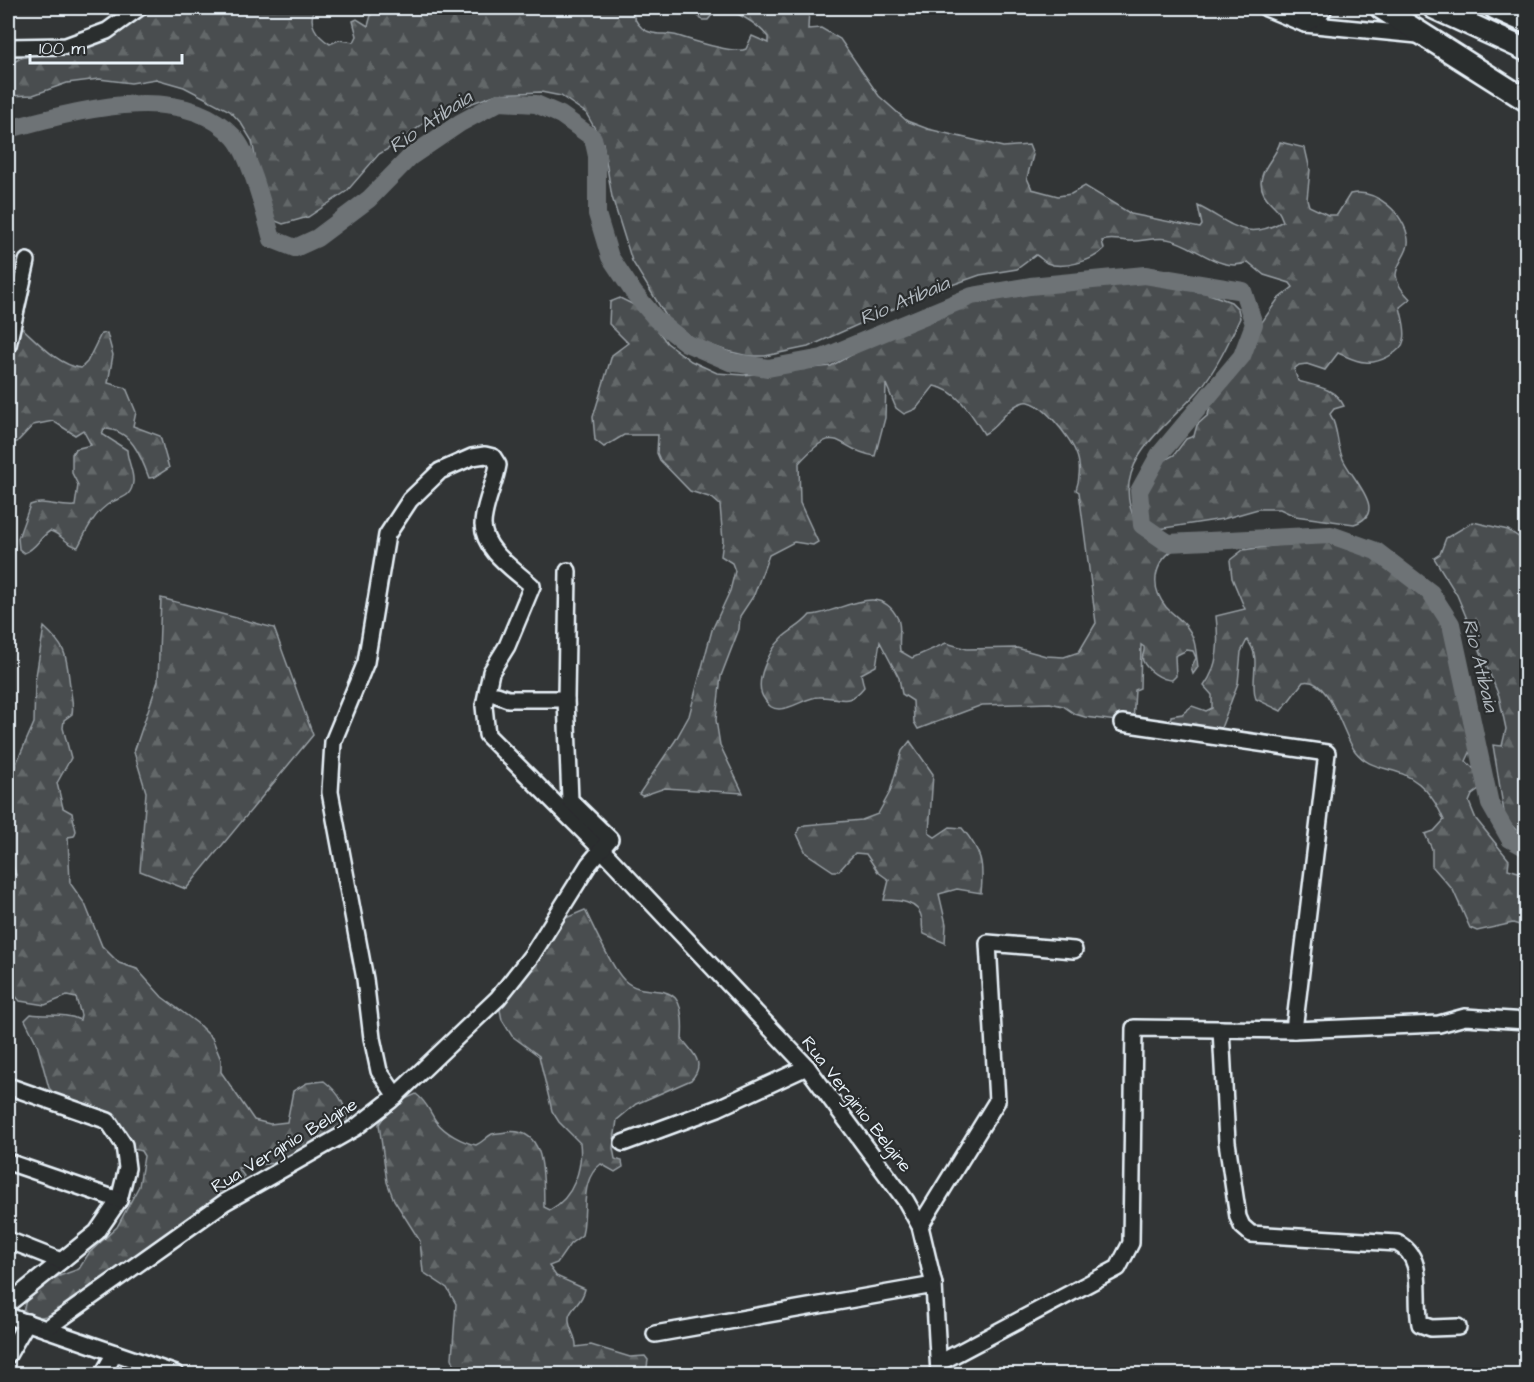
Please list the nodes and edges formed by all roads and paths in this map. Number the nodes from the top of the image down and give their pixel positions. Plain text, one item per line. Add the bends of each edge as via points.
1 (139, 8) edge
2 (1266, 8) edge
3 (1324, 8) edge
4 (1381, 8) edge
5 (1434, 8) edge
6 (1495, 8) edge
7 (1527, 22) edge
8 (1305, 24) junction
9 (1427, 37) junction
10 (8, 47) edge
11 (1527, 50) edge
12 (1527, 100) edge
13 (27, 261) dead end
14 (8, 345) edge
15 (568, 571) dead end
16 (497, 695) dead end
17 (566, 699) junction
18 (1122, 723) dead end
19 (606, 845) junction
20 (1074, 950) dead end
21 (1527, 1021) edge
22 (1221, 1029) junction
23 (1294, 1030) junction
24 (807, 1066) junction
25 (8, 1086) edge
26 (396, 1096) junction
27 (623, 1143) dead end
28 (8, 1162) edge
29 (119, 1200) junction
30 (920, 1226) junction
31 (8, 1240) edge
32 (61, 1261) junction
33 (934, 1286) junction
34 (8, 1304) edge
35 (8, 1316) edge
36 (27, 1323) junction
37 (1458, 1327) dead end
38 (46, 1329) junction
39 (656, 1334) dead end
40 (115, 1353) junction
41 (8, 1355) edge
42 (939, 1369) edge
43 (103, 1374) edge
44 (176, 1374) edge

1 - 10 street via 107,31 66,46
2 - 8 street
3 - 8 street
4 - 9 highway
5 - 11 highway
6 - 7 highway
8 - 9 street
9 - 12 highway
13 - 14 street
15 - 17 street
16 - 17 street via 508,699
17 - 19 street via 570,800
18 - 23 street via 1327,753
19 - 24 street, Rua Verginio Belgine
19 - 26 street, Rua Verginio Belgine via 589,864 532,956 498,998
19 - 26 street via 487,735 484,706 491,672 507,646 532,586 493,550 485,536 483,523 498,465 493,457 472,457 440,471 410,500 387,535 366,662 333,742 330,792 365,979 372,1038 379,1071
20 - 30 street via 988,943 997,1101
21 - 23 street via 1465,1017 1439,1024
22 - 23 street
22 - 37 street via 1227,1142 1242,1226 1251,1234 1397,1243 1409,1249 1415,1259 1420,1324 1431,1328
22 - 42 street via 1134,1028 1131,1243 1118,1268
24 - 27 street via 718,1108
24 - 30 street, Rua Verginio Belgine
25 - 29 street via 108,1121 124,1145 127,1168
26 - 38 street, Rua Verginio Belgine via 355,1128 225,1202
28 - 29 street
29 - 32 street via 97,1232
30 - 33 street, Rua Verginio Belgine
31 - 32 street
32 - 34 street
33 - 39 street
33 - 42 street, Rua Verginio Belgine
35 - 36 street
36 - 38 street
36 - 41 street
38 - 40 street
40 - 43 street
40 - 44 street

